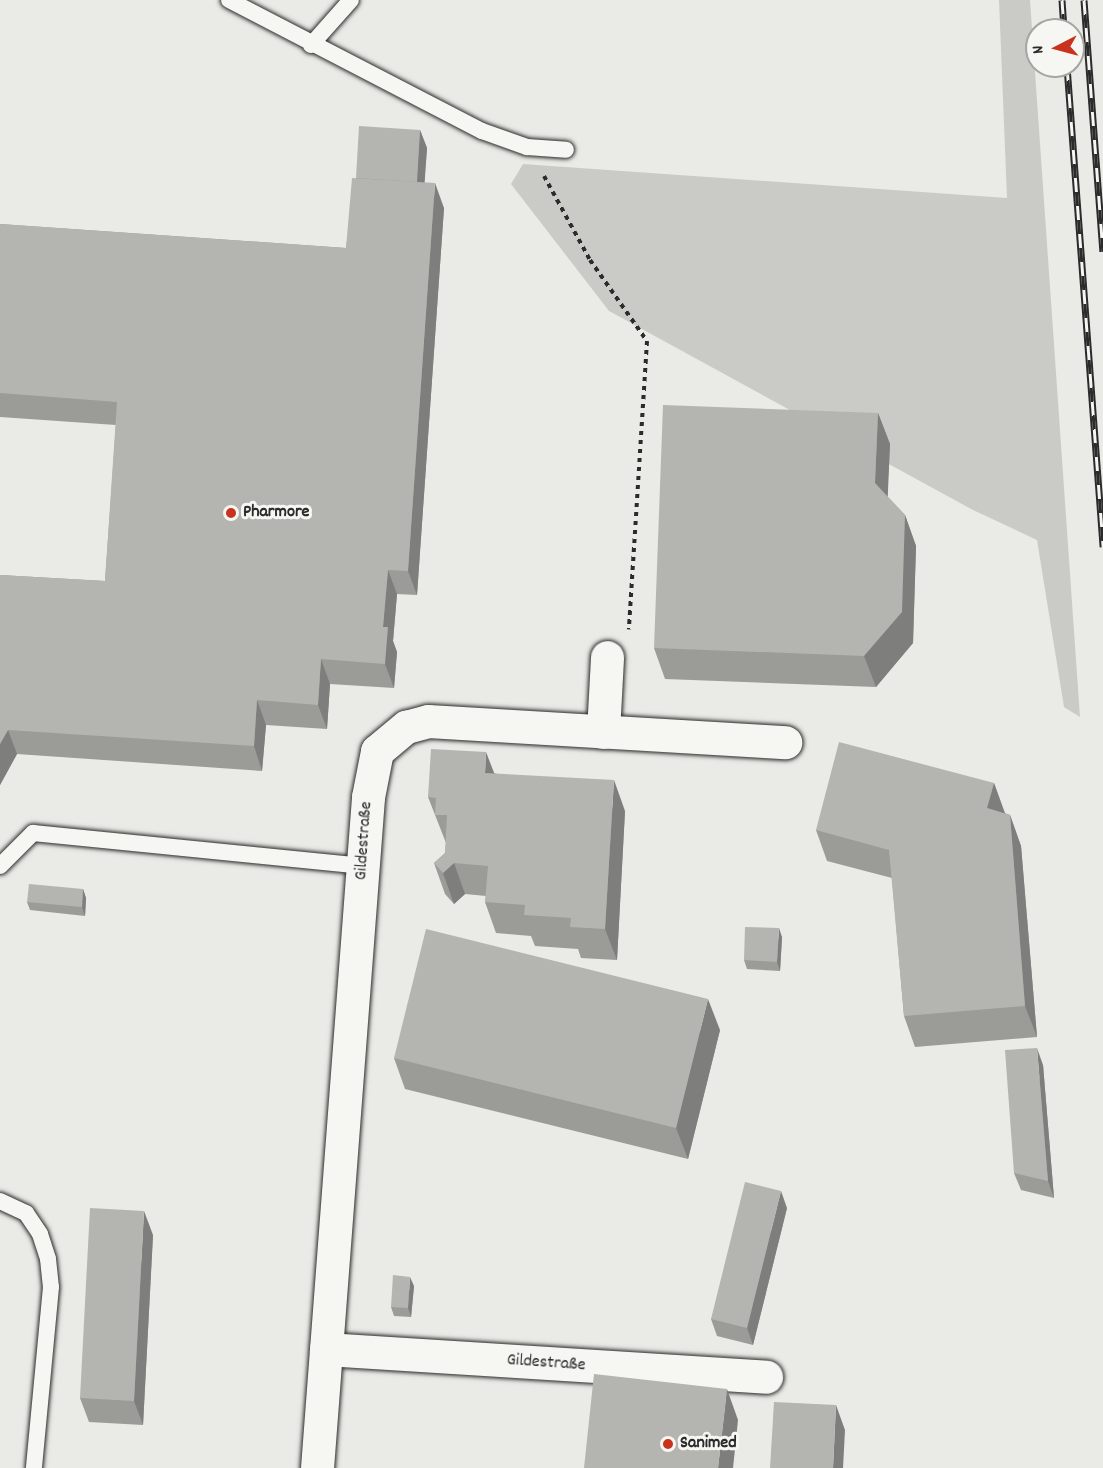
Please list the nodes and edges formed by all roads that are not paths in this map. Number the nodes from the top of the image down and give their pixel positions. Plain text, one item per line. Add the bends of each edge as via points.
1 (229, 0) edge
2 (351, 0) edge
3 (311, 45) junction
4 (566, 150) dead end
5 (608, 657) road end
6 (603, 732) junction
7 (785, 742) dead end
8 (0, 866) edge
9 (363, 866) junction
10 (0, 1201) edge
11 (326, 1349) junction
12 (766, 1377) dead end
13 (34, 1468) edge
14 (317, 1468) edge

1 - 3 lane
2 - 3 lane
3 - 4 lane via 482,131 527,147
5 - 6 street
6 - 7 street, Gildestraße
6 - 9 street, Gildestraße via 428,721 406,727 377,751 368,797
8 - 9 lane via 33,833
9 - 11 street, Gildestraße
10 - 13 lane via 26,1213 40,1234 48,1259 51,1287
11 - 12 street, Gildestraße
11 - 14 street, Gildestraße

